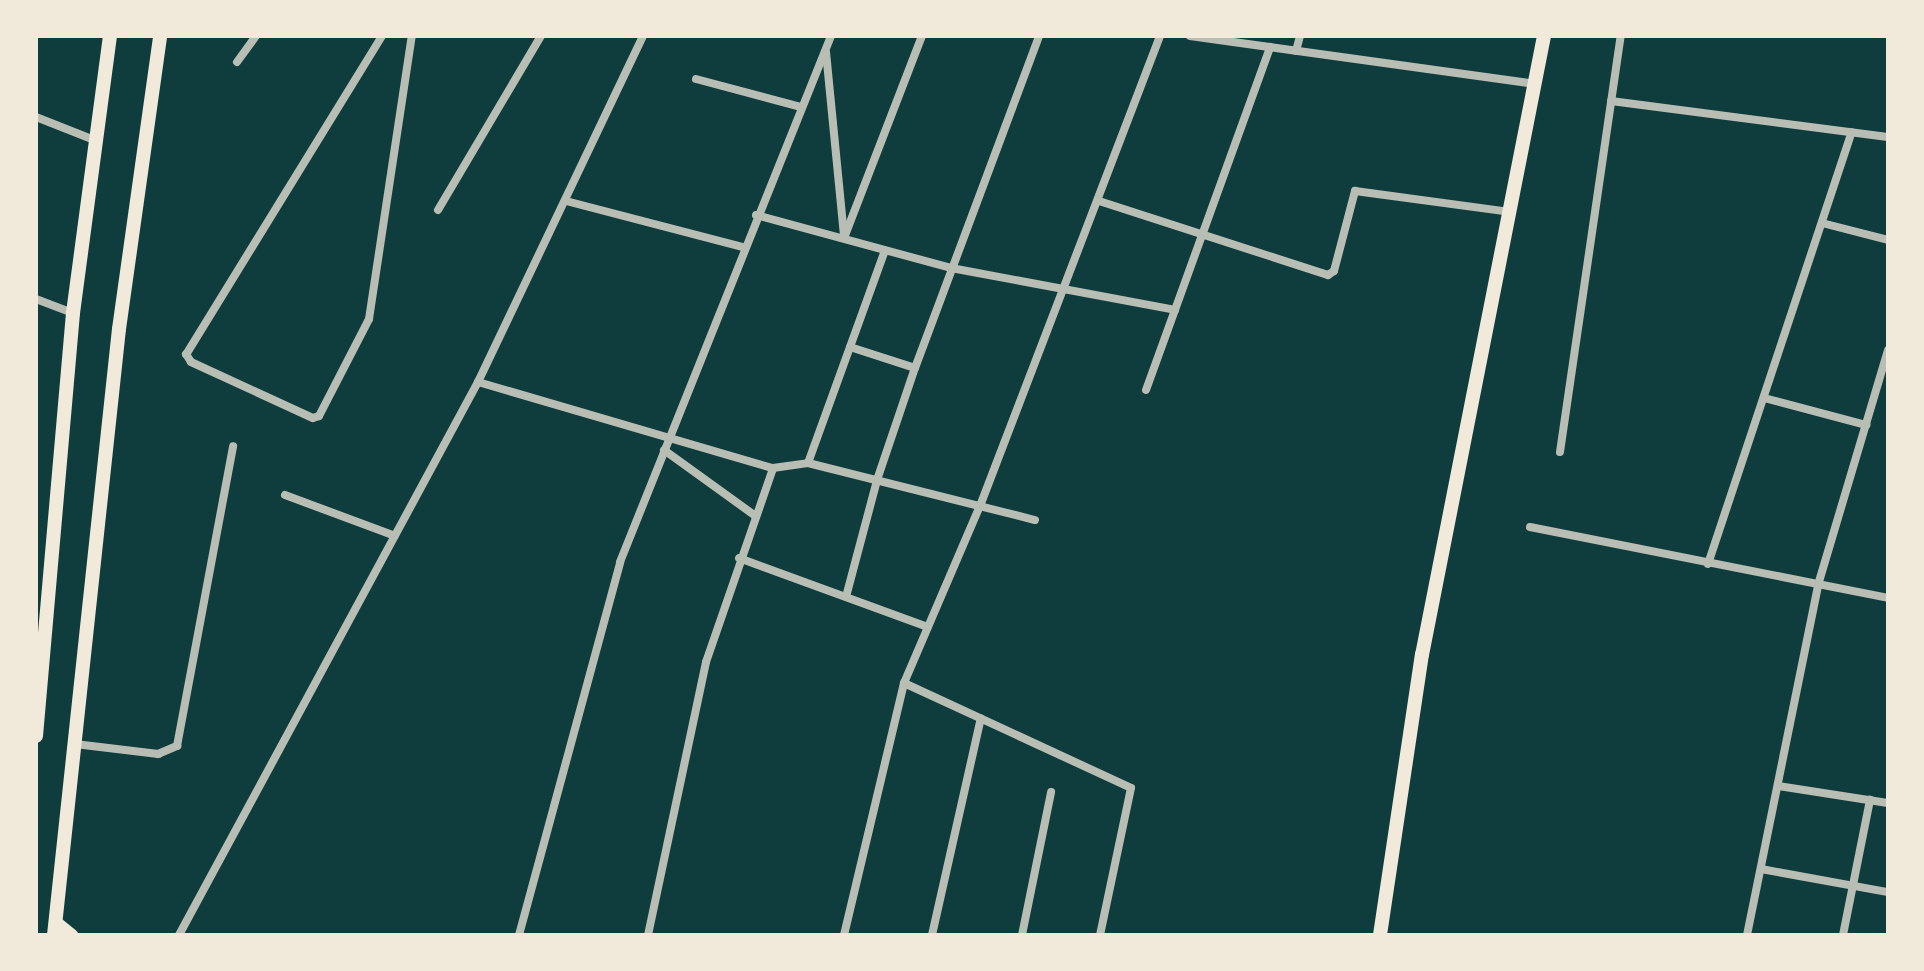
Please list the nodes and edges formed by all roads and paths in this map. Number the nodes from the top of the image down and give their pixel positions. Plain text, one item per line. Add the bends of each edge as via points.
1 (110, 36) edge
2 (160, 36) edge
3 (256, 36) edge
4 (382, 36) edge
5 (412, 36) edge
6 (541, 36) edge
7 (643, 36) edge
8 (831, 36) edge
9 (922, 36) edge
10 (1039, 36) edge
11 (1160, 36) edge
12 (1190, 36) edge
13 (1300, 36) edge
14 (1544, 36) edge
15 (1621, 36) edge
16 (1270, 47) junction
17 (826, 48) junction
18 (1296, 51) junction
19 (237, 62) dead end
20 (696, 79) dead end
21 (1535, 84) junction
22 (1611, 101) junction
23 (801, 107) junction
24 (36, 117) edge
25 (1852, 132) junction
26 (1888, 137) edge
27 (94, 140) junction
28 (566, 201) junction
29 (1099, 201) junction
30 (438, 210) dead end
31 (1511, 212) junction
32 (756, 215) junction
33 (1822, 223) junction
34 (1203, 234) junction
35 (844, 238) junction
36 (1888, 240) edge
37 (743, 247) junction
38 (885, 250) junction
39 (951, 268) junction
40 (1062, 292) junction
41 (36, 299) edge
42 (1175, 310) junction
43 (73, 313) junction
44 (850, 347) junction
45 (1888, 350) edge
46 (915, 368) junction
47 (1885, 373) edge
48 (478, 382) junction
49 (1146, 390) dead end
50 (1764, 398) junction
51 (1866, 425) junction
52 (233, 446) dead end
53 (666, 446) junction
54 (1560, 452) dead end
55 (808, 463) junction
56 (773, 468) junction
57 (877, 480) junction
58 (285, 495) dead end
59 (980, 506) junction
60 (754, 515) junction
61 (1035, 520) dead end
62 (1530, 527) dead end
63 (395, 536) junction
64 (739, 558) junction
65 (1708, 564) junction
66 (1818, 585) junction
67 (847, 593) junction
68 (1888, 598) edge
69 (928, 627) junction
70 (904, 683) junction
71 (981, 718) junction
72 (36, 736) edge
73 (75, 744) junction
74 (1778, 786) junction
75 (1051, 792) dead end
76 (1870, 800) junction
77 (1888, 803) edge
78 (1761, 869) junction
79 (1853, 885) junction
80 (1888, 892) edge
81 (55, 928) edge
82 (72, 935) edge
83 (179, 935) edge
84 (519, 935) edge
85 (648, 935) edge
86 (844, 935) edge
87 (932, 935) edge
88 (1022, 935) edge
89 (1100, 935) edge
90 (1380, 935) edge
91 (1747, 935) edge
92 (1843, 935) edge

1 - 27 main road
2 - 73 main road via 119,329
3 - 19 street
4 - 5 street via 299,164 186,357 311,417 319,416 369,319
6 - 30 street
7 - 28 street
8 - 17 street
9 - 35 street
10 - 39 street
11 - 29 street
12 - 16 street
13 - 18 street
14 - 21 main road
15 - 22 street
16 - 18 street
16 - 34 street
17 - 23 street
17 - 35 street
18 - 21 street
20 - 23 street
21 - 31 main road
22 - 25 street
22 - 54 street
23 - 32 street
24 - 27 street
25 - 26 street
25 - 33 street
27 - 43 main road
28 - 37 street
28 - 48 street
29 - 34 street
29 - 40 street
31 - 34 street via 1355,191 1334,271 1328,275
31 - 90 main road via 1422,655
32 - 35 street
32 - 37 street
33 - 36 street
33 - 50 street
34 - 42 street
35 - 38 street
37 - 53 street
38 - 39 street
38 - 44 street
39 - 40 street
39 - 46 street
40 - 42 street
40 - 59 street
41 - 43 street
42 - 49 street
43 - 72 main road
44 - 46 street
44 - 55 street
45 - 47 street
46 - 57 street
47 - 51 street
48 - 53 street
48 - 63 street
50 - 51 street
50 - 65 street
51 - 66 street
52 - 73 street via 177,746 158,754
53 - 56 street
53 - 60 street
53 - 84 street via 620,562
55 - 56 street
55 - 57 street
56 - 60 street
57 - 59 street
57 - 67 street
58 - 63 street
59 - 61 street
59 - 69 street
60 - 64 street
62 - 65 street
63 - 83 street
64 - 67 street
64 - 85 street via 706,662
65 - 66 street
66 - 68 street
66 - 74 street
67 - 69 street
69 - 70 street
70 - 71 street
70 - 86 street
71 - 87 street
71 - 89 street via 1131,788
73 - 81 main road
74 - 76 street
74 - 78 street
75 - 88 street
76 - 77 street
76 - 79 street
78 - 79 street
78 - 91 street
79 - 80 street
79 - 92 street
81 - 82 main road

